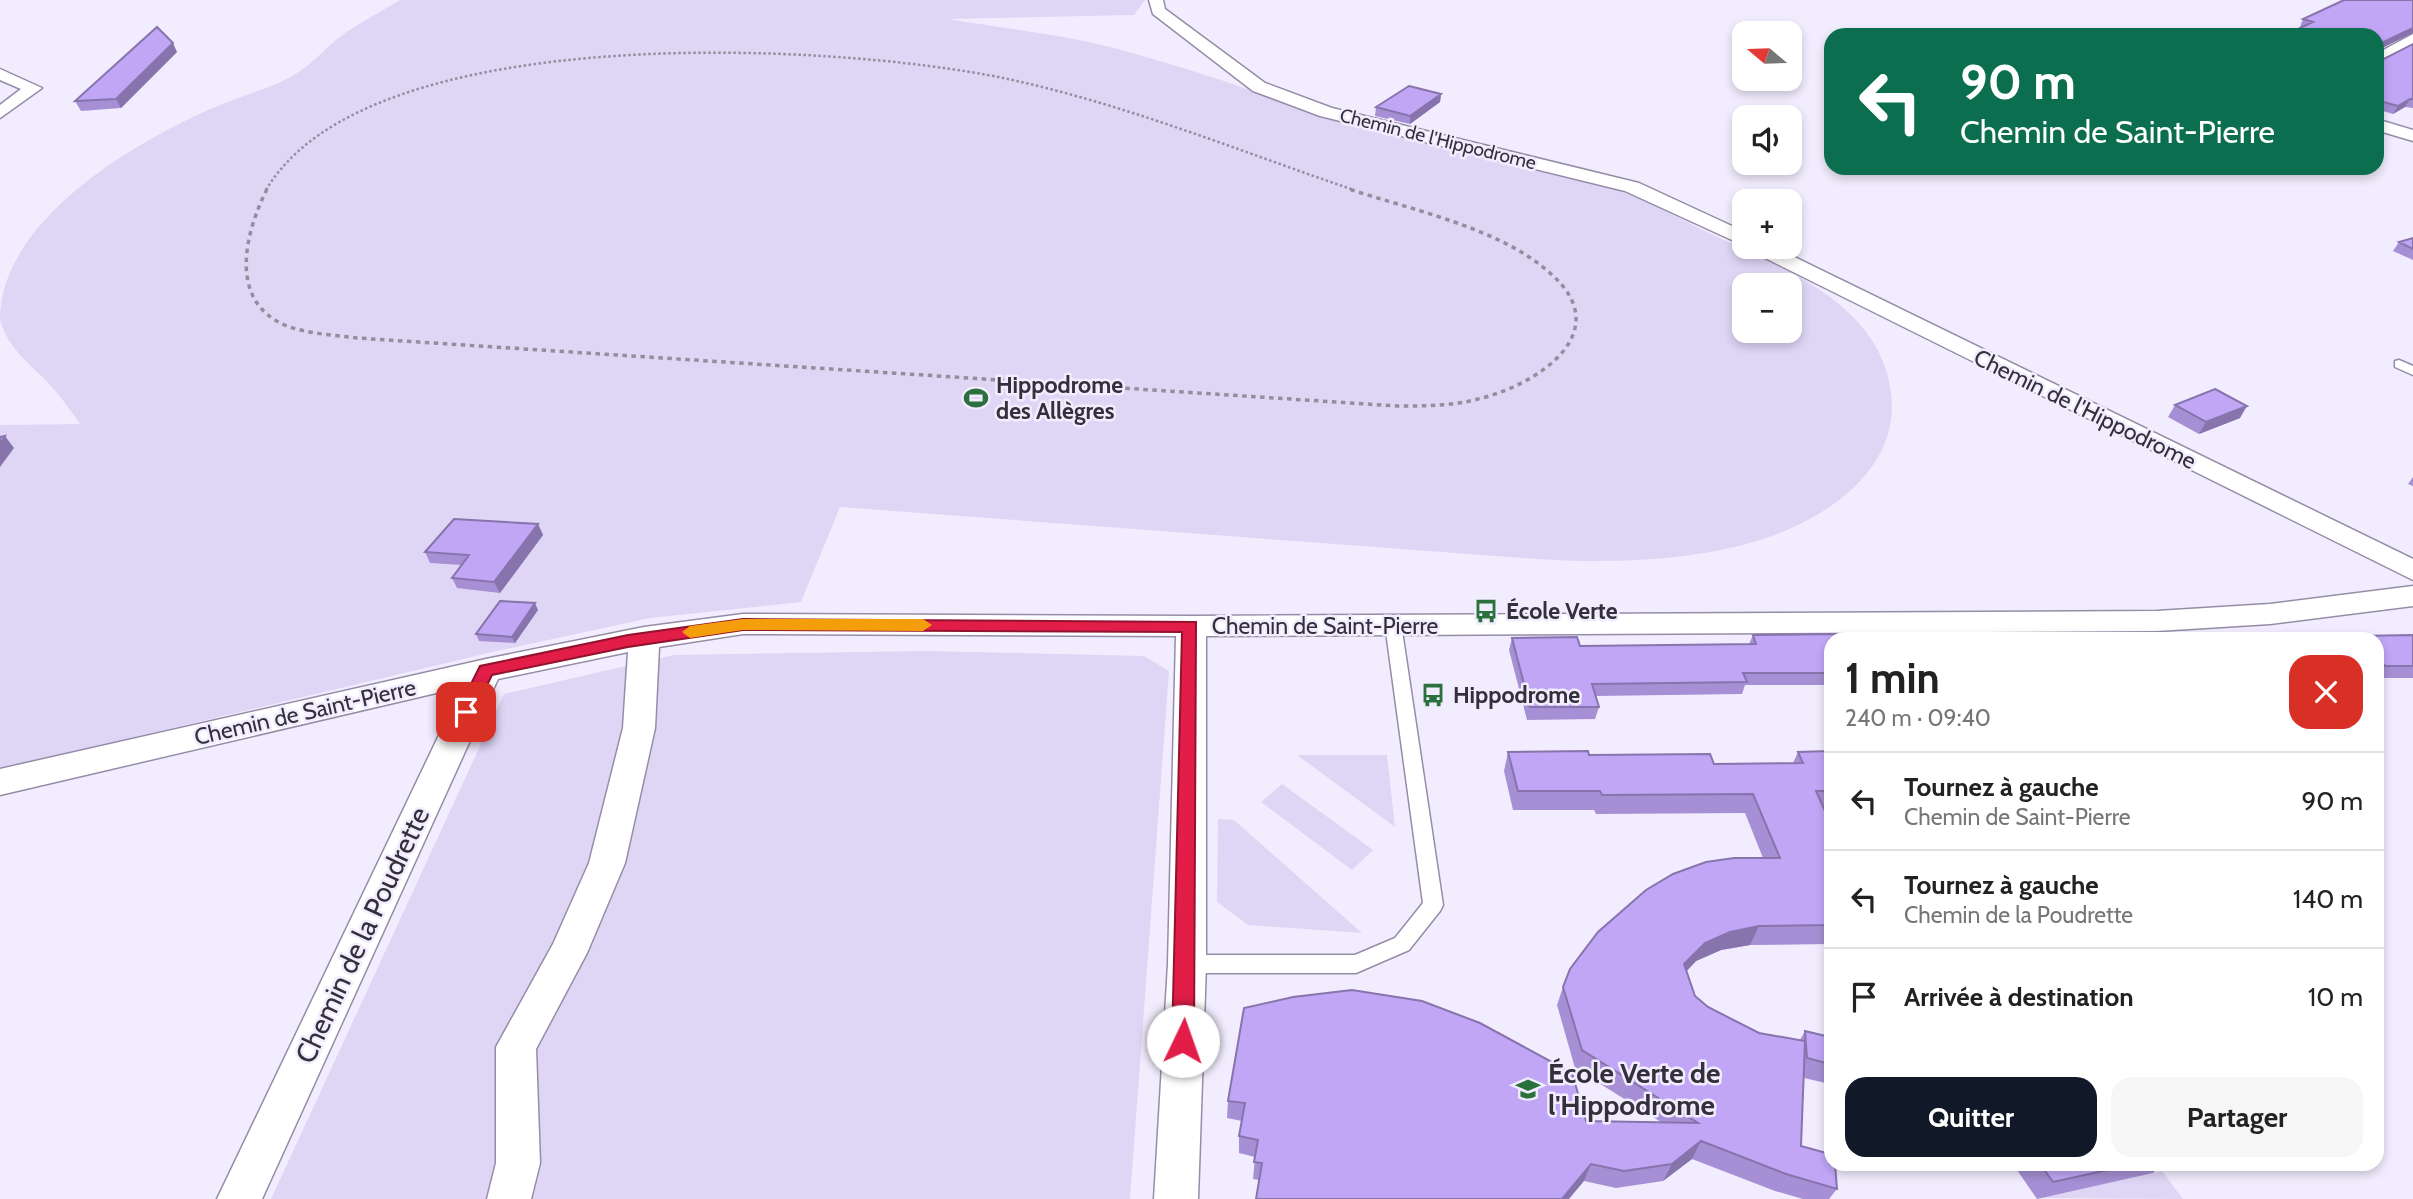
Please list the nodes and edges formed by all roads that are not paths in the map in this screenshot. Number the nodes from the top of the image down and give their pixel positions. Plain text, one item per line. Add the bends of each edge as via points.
1 (1156, 0) edge
2 (2413, 39) edge
3 (2384, 56) edge
4 (0, 74) edge
5 (0, 113) edge
6 (2384, 127) edge
7 (2413, 136) edge
8 (1732, 234) edge
9 (1782, 259) edge
10 (2399, 364) dead end
11 (2413, 371) edge
12 (2413, 571) edge
13 (2413, 596) edge
14 (1393, 624) junction
15 (1191, 626) junction
16 (644, 639) junction
17 (486, 670) junction
18 (0, 782) edge
19 (1187, 964) junction
20 (239, 1199) edge
21 (509, 1199) edge
22 (1176, 1199) edge

1 - 8 street, Chemin de l'Hippodrome via 1158,11 1259,87 1326,112 1632,187
2 - 3 street
4 - 5 street via 33,88
6 - 7 street
9 - 12 street, Chemin de l'Hippodrome
10 - 11 lane
13 - 14 street, Chemin de Saint-Pierre via 2270,614 2157,621
14 - 15 street, Chemin de Saint-Pierre
14 - 19 lane via 1433,905 1402,944 1356,964
15 - 16 street, Chemin de Saint-Pierre via 743,624
15 - 19 street
16 - 17 street, Chemin de Saint-Pierre
16 - 21 street via 639,728 607,863 568,953 516,1047 518,1163
17 - 18 street, Chemin de Saint-Pierre
17 - 20 street, Chemin de la Poudrette
19 - 22 street

